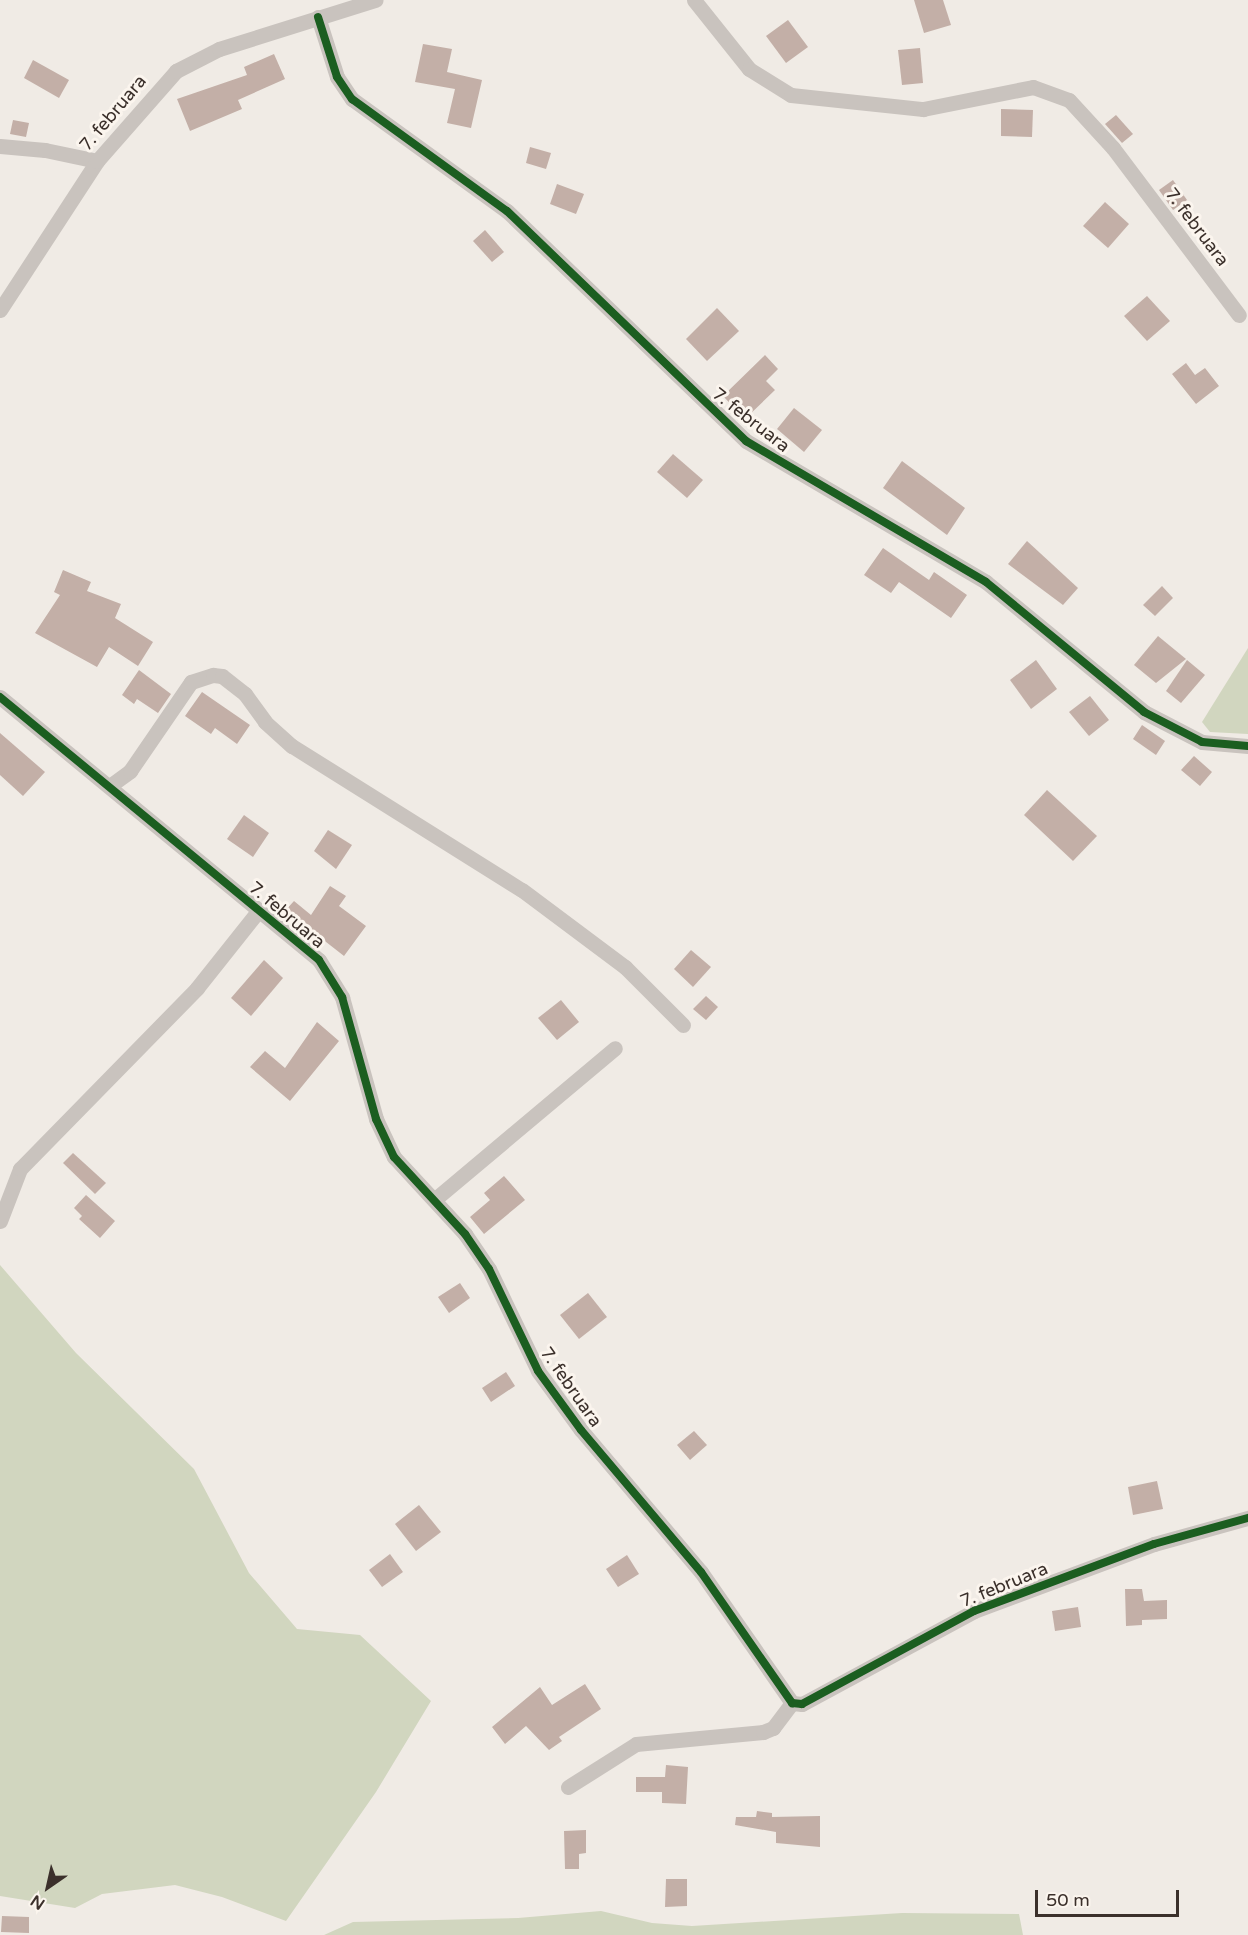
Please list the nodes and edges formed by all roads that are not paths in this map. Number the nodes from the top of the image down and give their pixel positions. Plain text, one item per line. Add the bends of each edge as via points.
1 (375, 0) edge
2 (694, 0) edge
3 (318, 17) junction
4 (0, 146) edge
5 (97, 161) junction
6 (0, 310) edge
7 (1239, 315) dead end
8 (0, 697) edge
9 (1248, 746) edge
10 (111, 785) junction
11 (259, 910) junction
12 (683, 1026) dead end
13 (615, 1048) dead end
14 (434, 1200) junction
15 (0, 1221) edge
16 (1248, 1518) edge
17 (792, 1703) junction
18 (568, 1787) dead end

1 - 3 street, 7. februara
2 - 7 street, 7. februara via 749,69 791,95 923,109 1033,87 1069,100 1113,148
3 - 5 street, 7. februara via 219,49 176,71
3 - 9 street, 7. februara via 337,77 352,99 507,211 746,441 986,582 1144,712 1202,742
4 - 5 street
5 - 6 street, 7. februara
8 - 10 street, 7. februara
10 - 11 street, 7. februara
10 - 12 street via 130,771 192,682 222,676 292,746 522,891 625,967
11 - 14 street, 7. februara via 319,960 332,979 342,997 383,1137 394,1157
11 - 15 street, 7. februara via 197,988 20,1169
13 - 14 street
14 - 17 street, 7. februara via 489,1269 538,1371 581,1430 701,1572
16 - 17 street, 7. februara via 1154,1544 974,1611 802,1704
17 - 18 street via 773,1728 763,1732 636,1744

